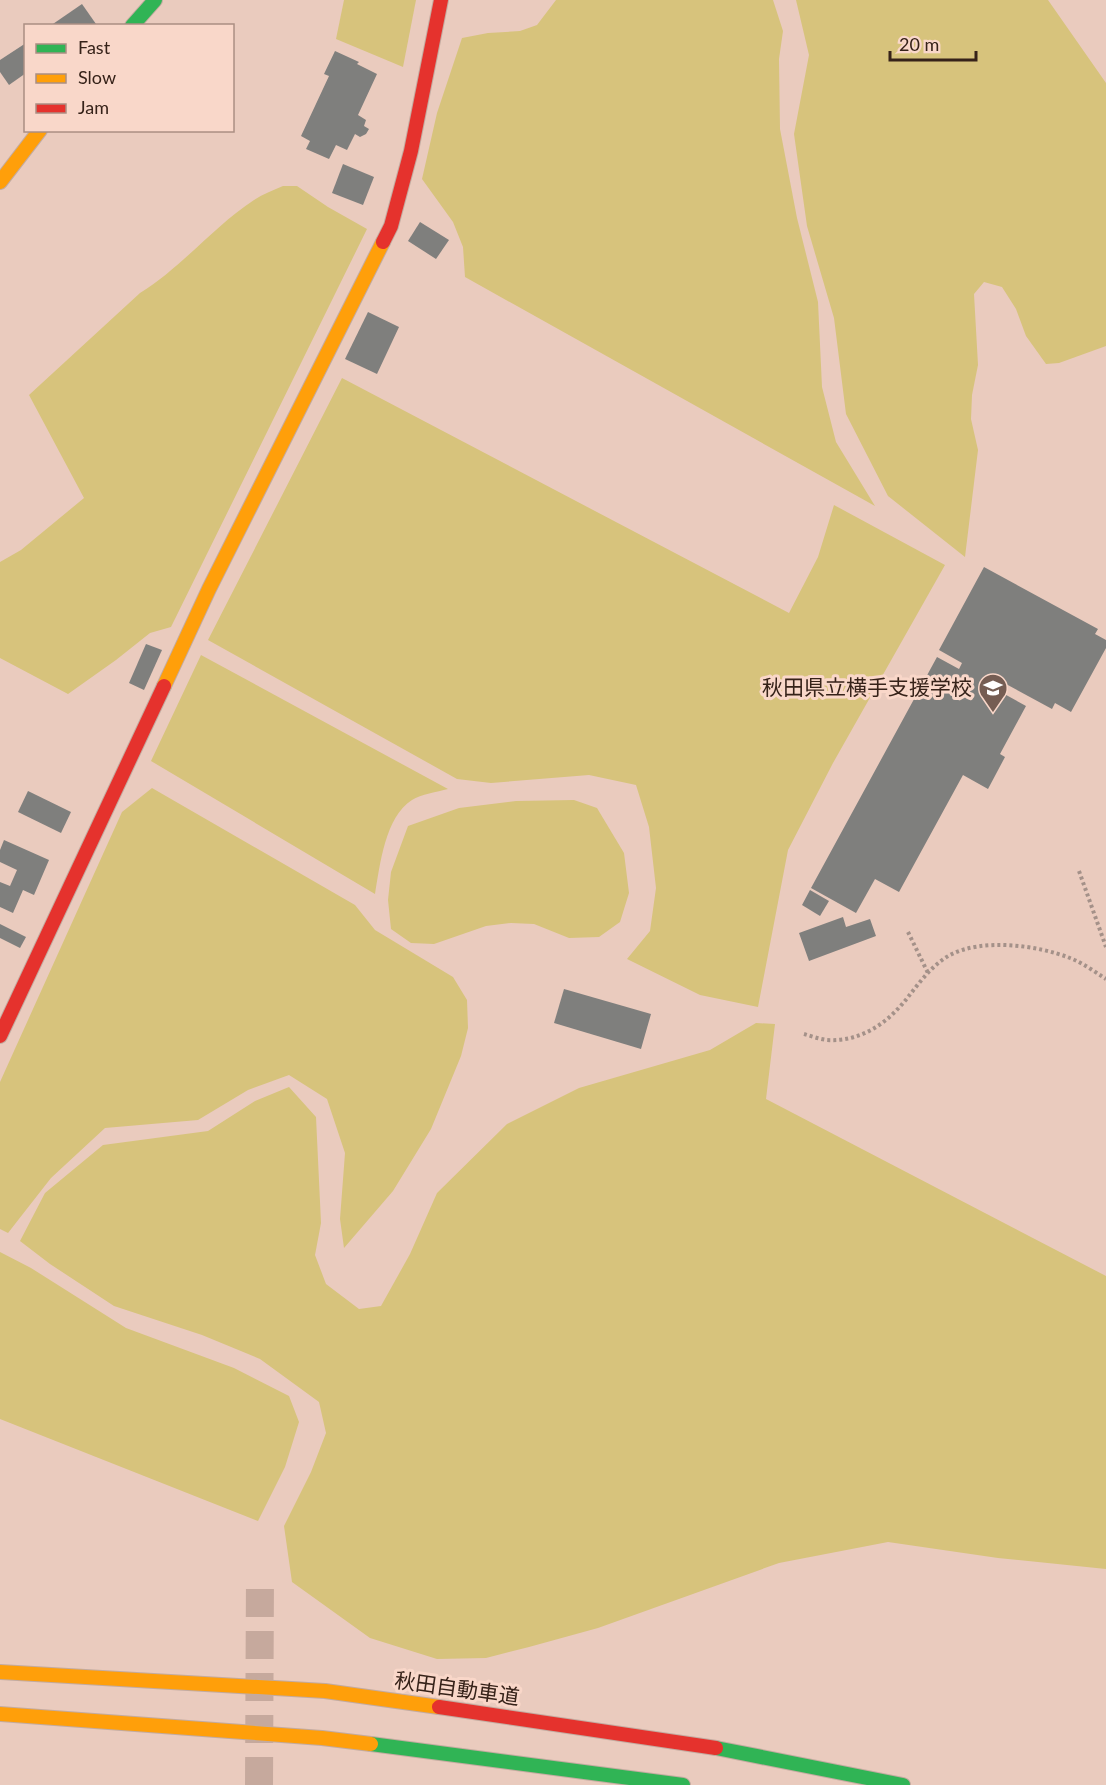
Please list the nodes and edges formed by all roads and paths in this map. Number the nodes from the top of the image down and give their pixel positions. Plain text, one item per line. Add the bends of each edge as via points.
1 (155, 0) edge
2 (441, 0) edge
3 (134, 24) edge
4 (38, 132) edge
5 (0, 182) edge
6 (1079, 871) dead end
7 (908, 932) dead end
8 (1106, 947) edge
9 (928, 973) junction
10 (1106, 979) edge
11 (804, 1034) dead end
12 (0, 1036) edge
13 (0, 1672) edge
14 (0, 1714) edge
15 (683, 1785) edge
16 (903, 1785) edge

1 - 3 main road
2 - 12 main road via 411,151 391,226 209,589
4 - 5 main road
6 - 8 path
7 - 9 path
9 - 10 path via 950,955 1006,944 1071,958
9 - 11 path via 886,1022 858,1037 826,1040
13 - 16 main road, 秋田自動車道 via 325,1691 692,1743
14 - 15 main road via 322,1738

